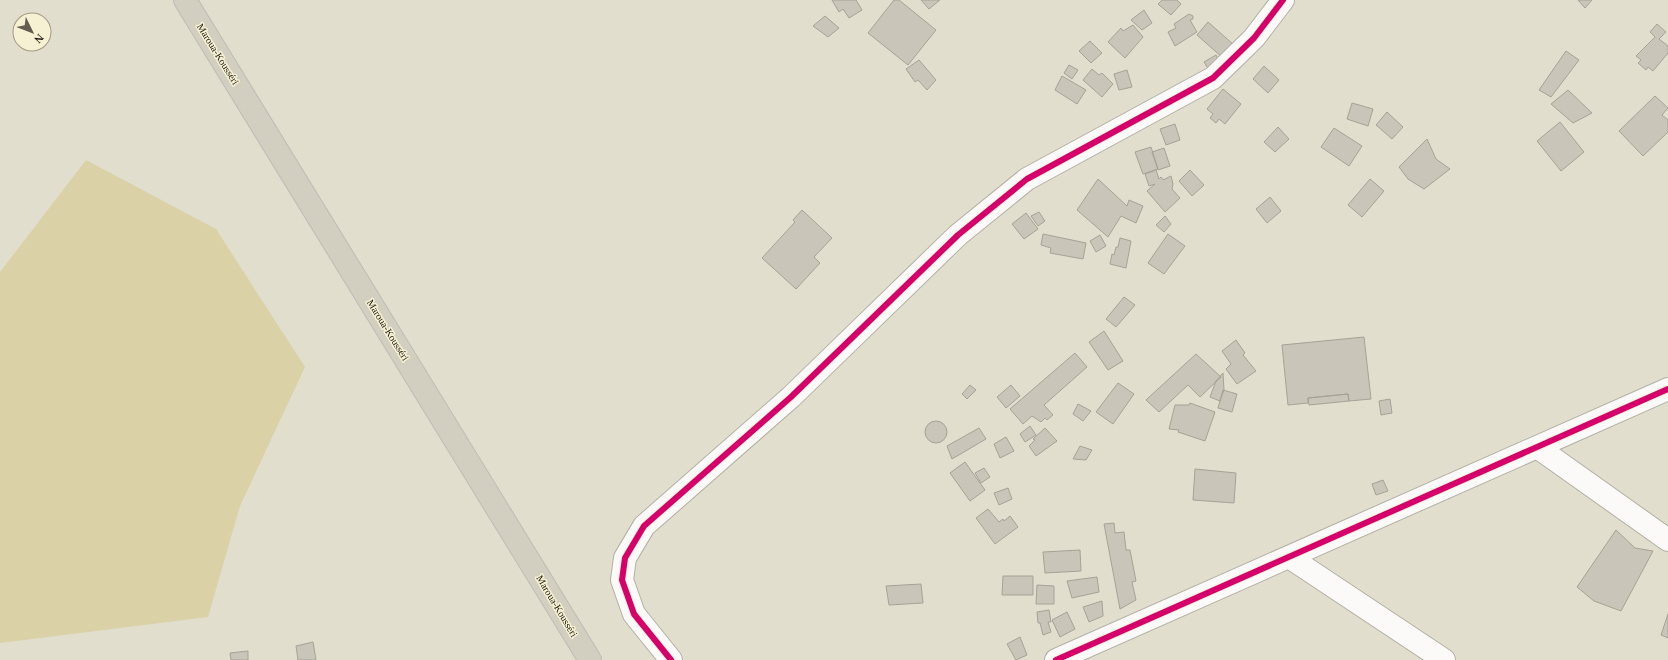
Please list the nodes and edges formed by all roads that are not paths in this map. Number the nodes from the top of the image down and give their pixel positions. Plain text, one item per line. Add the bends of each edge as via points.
1 (185, 0) edge
2 (1283, 0) edge
3 (1668, 389) edge
4 (1537, 447) junction
5 (1668, 540) edge
6 (1289, 557) junction
7 (590, 660) edge
8 (671, 660) edge
9 (1056, 660) edge
10 (1444, 660) edge

1 - 7 highway, Maroua-Kousséri
2 - 8 street via 1254,38 1213,78 1027,179 964,230 792,397 644,526 625,558 622,580 634,614
3 - 4 street
4 - 5 street
4 - 6 street
6 - 9 street
6 - 10 street

